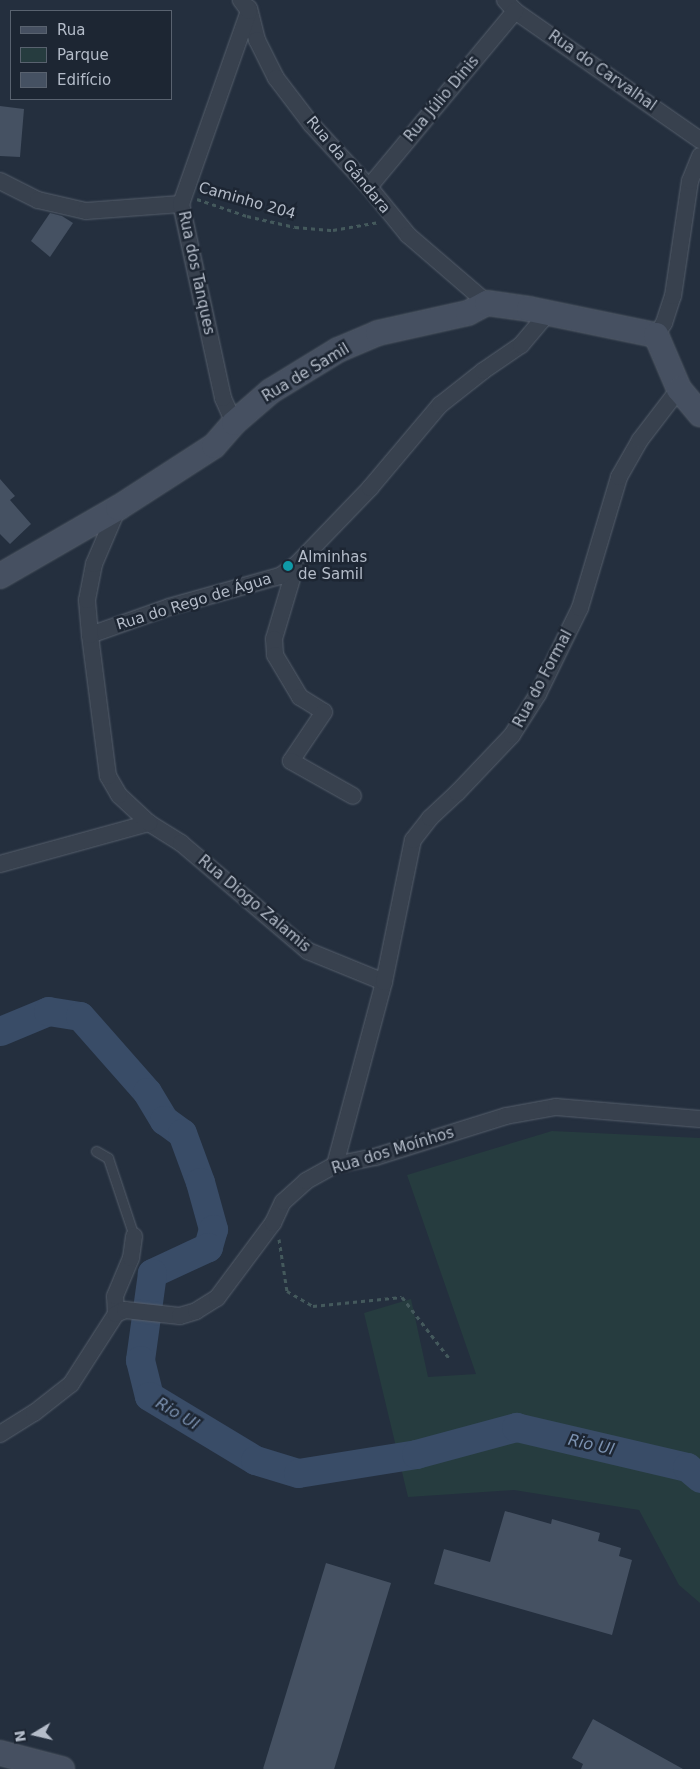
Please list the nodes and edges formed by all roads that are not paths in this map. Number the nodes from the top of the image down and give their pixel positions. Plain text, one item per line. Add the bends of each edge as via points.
1 (247, 4) edge
2 (510, 6) edge
3 (700, 140) edge
4 (700, 156) edge
5 (0, 182) edge
6 (369, 187) junction
7 (182, 199) junction
8 (487, 303) junction
9 (548, 313) junction
10 (656, 335) junction
11 (679, 389) junction
12 (700, 414) edge
13 (234, 422) junction
14 (118, 508) junction
15 (296, 565) junction
16 (0, 576) edge
17 (90, 635) junction
18 (353, 796) dead end
19 (148, 823) junction
20 (0, 864) edge
21 (384, 982) junction
22 (700, 1119) edge
23 (96, 1151) dead end
24 (335, 1165) junction
25 (134, 1236) joint
26 (116, 1314) junction
27 (0, 1434) edge
28 (0, 1753) edge
29 (62, 1769) edge

1 - 6 street, Rua da Gândara via 257,40 276,78 311,124
1 - 7 street, Rua dos Tanques
2 - 3 street, Rua do Carvalhal
2 - 6 street, Rua Júlio Dinis
4 - 10 street via 690,181 672,296 664,323
5 - 7 street via 38,200 86,211
6 - 8 street, Rua da Gândara via 408,235
7 - 13 street, Rua dos Tanques via 223,398
8 - 9 street
8 - 13 street, Rua de Samil via 468,313 378,333 338,350 272,391
9 - 10 street
9 - 15 street, Rua do Rego de Água via 521,345 440,405 370,488
10 - 11 street
11 - 12 street
11 - 21 street, Rua do Formal via 640,440 619,477 580,608 538,694 512,735 430,818 413,840
13 - 14 street, Rua de Samil via 214,446
14 - 16 street, Rua de Samil
14 - 17 street via 94,564 87,600
15 - 17 street, Rua do Rego de Água via 280,576 169,607
15 - 18 street via 274,639 275,655 300,697 324,712 291,761
17 - 19 street via 108,776 119,795
19 - 20 street
19 - 21 street, Rua Diogo Zalamis via 181,843 308,951
21 - 24 street
22 - 24 street, Rua dos Moínhos via 556,1107 506,1116 375,1157
23 - 25 lane via 108,1158
24 - 26 street, Rua dos Moínhos via 306,1182 283,1202 273,1223 218,1298 180,1316 125,1310
25 - 26 street via 131,1258 115,1296
26 - 27 street via 71,1384
28 - 29 street

